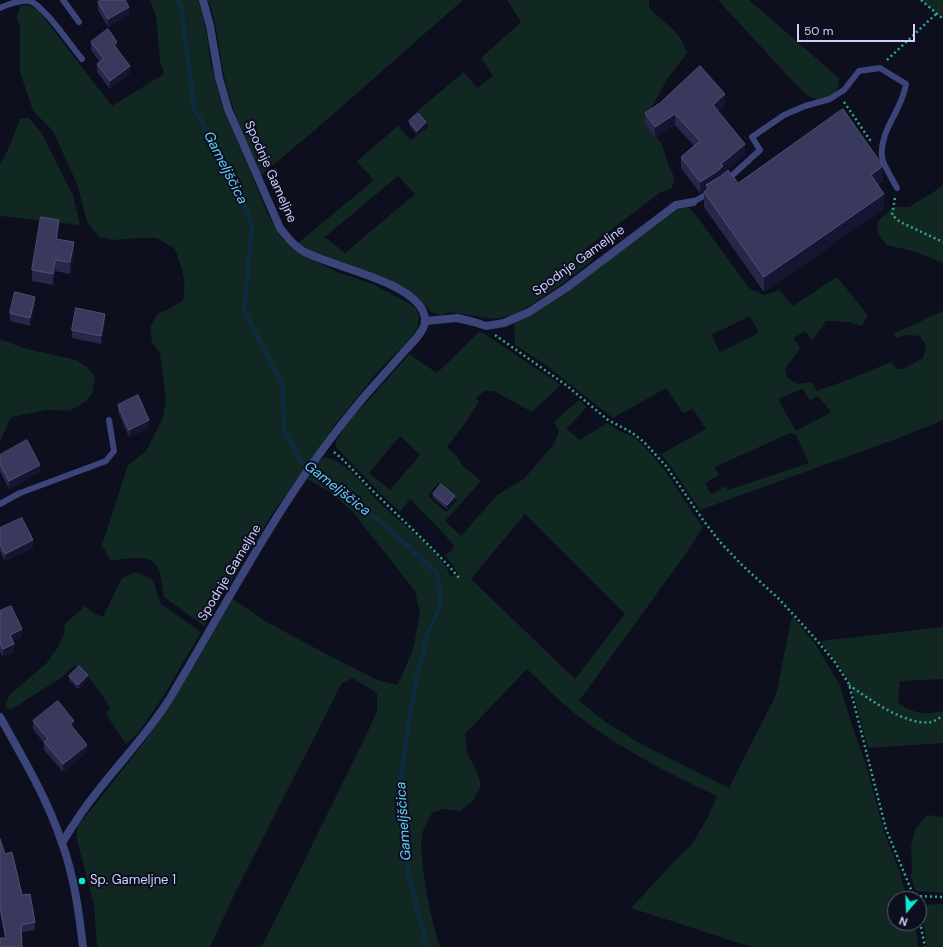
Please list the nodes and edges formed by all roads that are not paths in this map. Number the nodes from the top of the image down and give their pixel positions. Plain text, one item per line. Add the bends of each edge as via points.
1 (18, 0) edge
2 (63, 0) edge
3 (203, 0) edge
4 (0, 8) edge
5 (79, 22) dead end
6 (82, 59) dead end
7 (897, 188) road end
8 (693, 202) joint
9 (425, 321) junction
10 (109, 420) dead end
11 (0, 504) edge
12 (0, 717) edge
13 (62, 843) junction
14 (83, 947) edge

1 - 4 lane
1 - 6 lane via 29,0 39,7
2 - 5 lane
3 - 9 street, Spodnje Gameljne via 219,78 228,108 280,228 290,241 322,260 350,268 401,290 419,306 424,313
7 - 8 lane via 882,158 883,139 905,95 906,84 880,68 859,71 844,90 830,99 784,115 752,137 760,150 719,187
8 - 9 street, Spodnje Gameljne via 676,205 566,288 529,312 504,323 486,326 457,318
9 - 13 street, Spodnje Gameljne via 423,329 350,413 318,456 280,512 169,699 93,797
10 - 11 lane via 114,451 106,461 20,493
12 - 13 street via 47,805
13 - 14 street via 76,896

